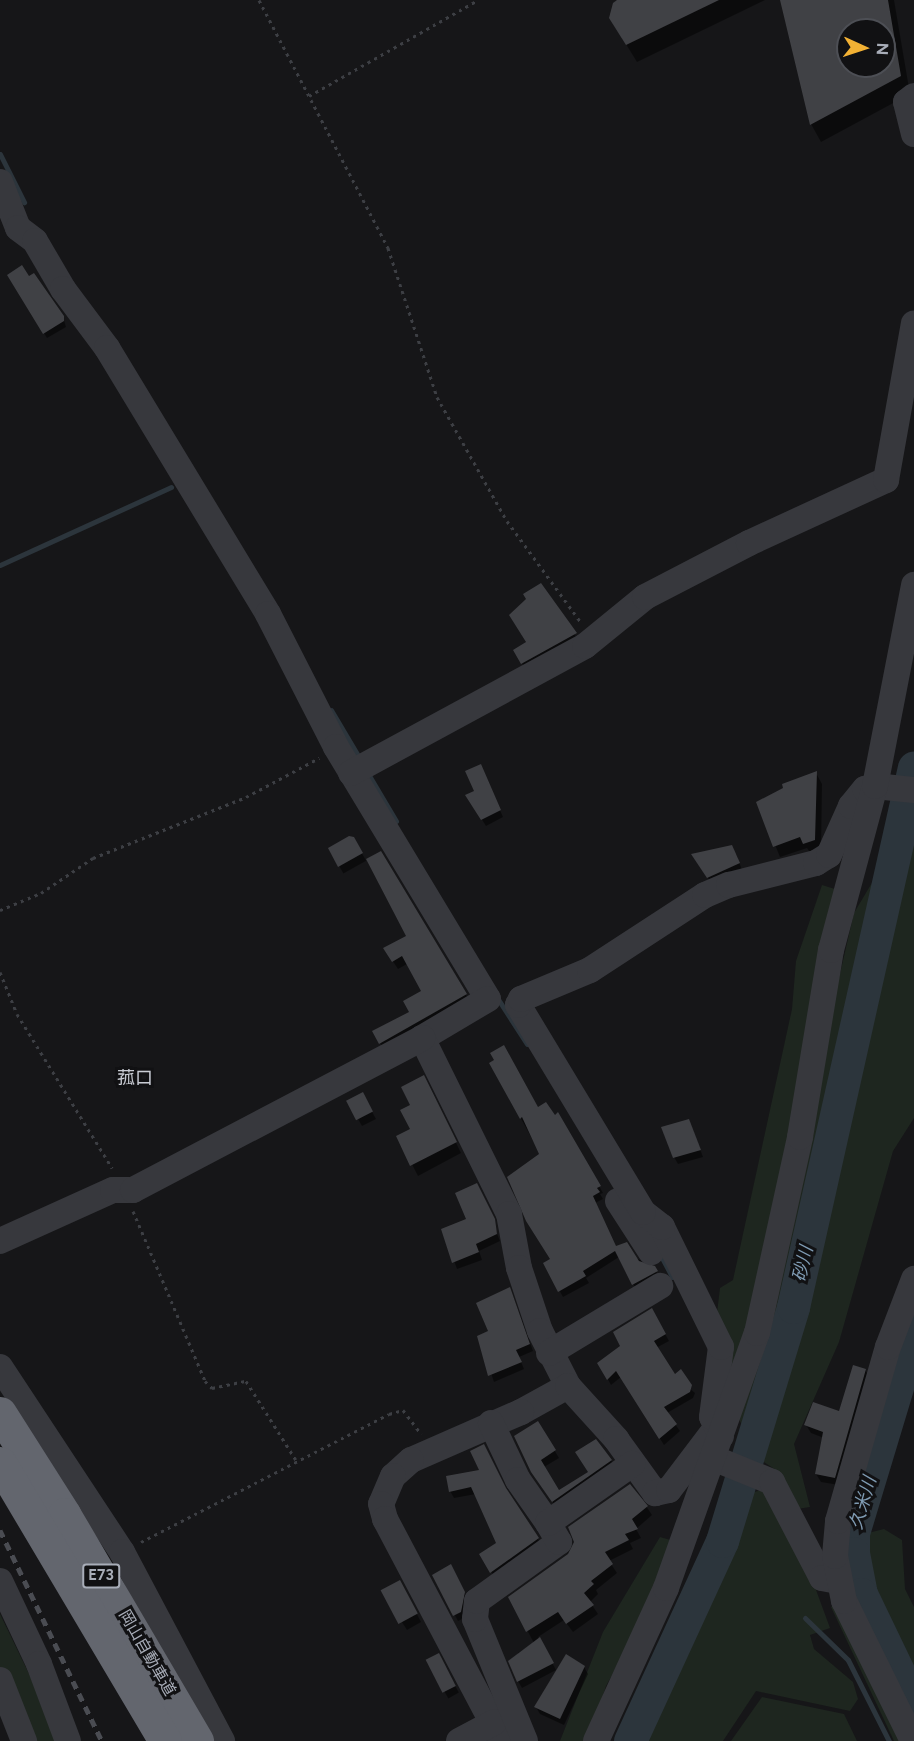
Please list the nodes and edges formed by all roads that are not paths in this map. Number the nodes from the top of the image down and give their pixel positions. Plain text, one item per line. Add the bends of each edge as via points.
1 (914, 96) edge
2 (914, 134) edge
3 (0, 182) edge
4 (9, 230) edge
5 (914, 323) edge
6 (914, 585) edge
7 (359, 768) junction
8 (894, 788) edge
9 (504, 1007) junction
10 (422, 1038) junction
11 (0, 1241) edge
12 (651, 1252) dead end
13 (914, 1279) edge
14 (660, 1286) dead end
15 (549, 1353) junction
16 (0, 1367) edge
17 (568, 1386) junction
18 (0, 1413) edge
19 (491, 1423) junction
20 (718, 1445) junction
21 (0, 1463) edge
22 (632, 1464) junction
23 (548, 1523) junction
24 (0, 1581) edge
25 (838, 1581) junction
26 (0, 1680) edge
27 (498, 1732) edge
28 (24, 1741) edge
29 (69, 1741) edge
30 (165, 1741) edge
31 (197, 1741) edge
32 (222, 1741) edge
33 (459, 1741) edge
34 (525, 1741) edge
35 (596, 1741) edge
36 (913, 1741) edge

1 - 2 street via 906,102
3 - 4 street
4 - 7 street via 35,241 140,402 268,614 336,747
5 - 7 street via 886,480 749,543 645,597 585,646
6 - 8 street
7 - 9 street
8 - 9 street via 865,789 851,806 829,855 816,863 705,895 590,970
8 - 20 street via 831,950 800,1137 757,1333
9 - 10 street
9 - 12 street
9 - 20 street via 644,1212 662,1227 721,1347 712,1417
10 - 11 street via 133,1190 113,1191
10 - 15 street via 509,1214 519,1268
13 - 25 street via 888,1347 838,1521
14 - 15 street
15 - 17 street
16 - 32 street via 122,1552
17 - 19 street
17 - 22 street via 616,1439
18 - 31 highway, 岡山自動車道 / E73
19 - 23 street via 518,1480
19 - 27 street via 411,1460 393,1476 381,1504 385,1519
20 - 22 street via 669,1490 650,1491
20 - 25 street via 772,1482 822,1578
20 - 35 street via 666,1588
21 - 30 highway, 岡山自動車道 / E73
22 - 23 street
23 - 34 street via 559,1542 477,1600 474,1609
24 - 29 street
25 - 36 street
26 - 28 street
27 - 33 street

